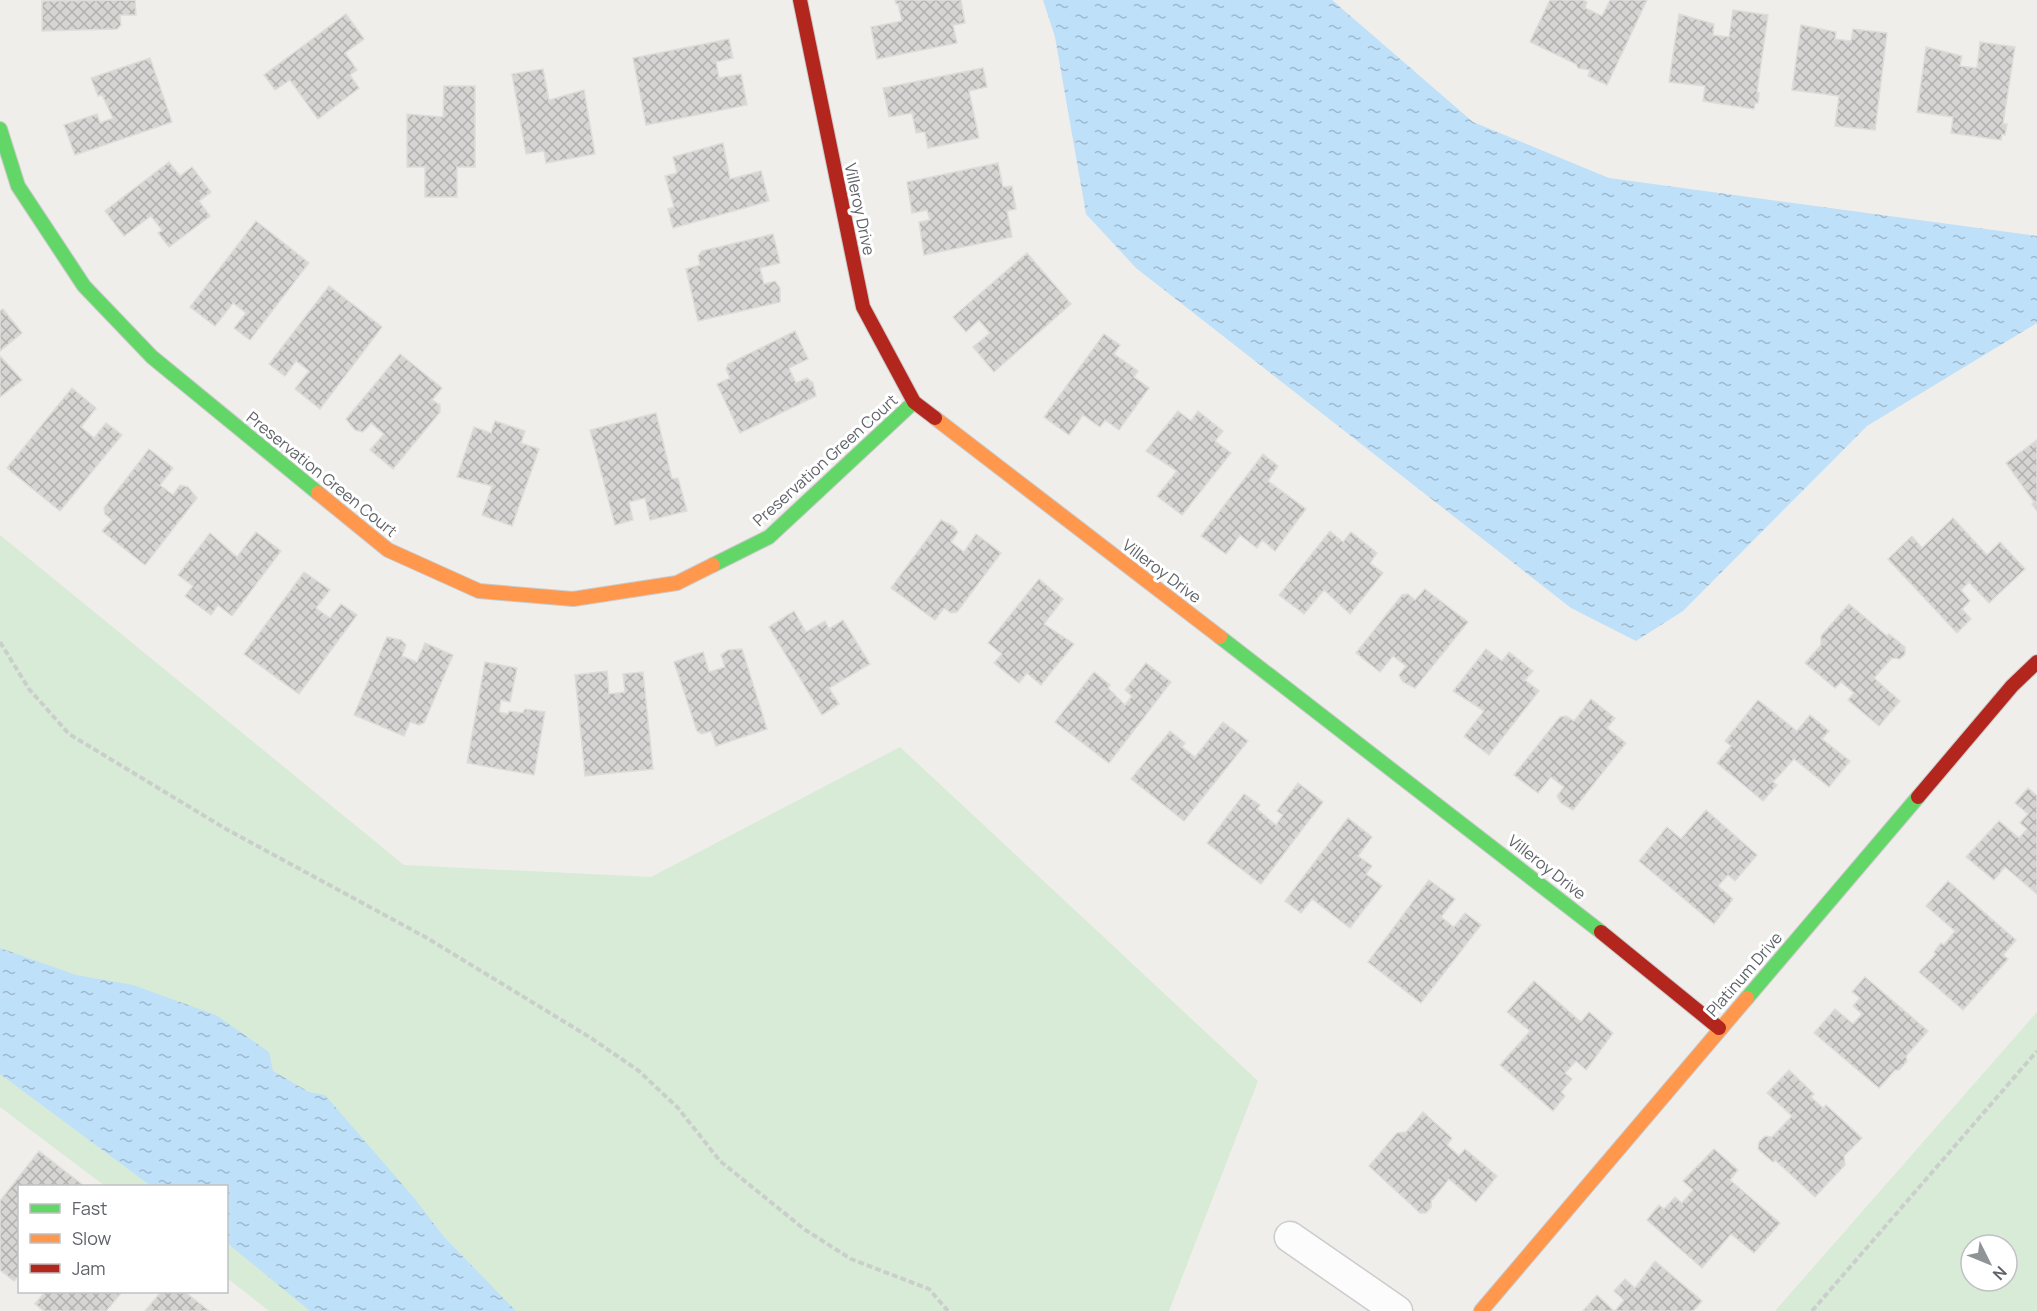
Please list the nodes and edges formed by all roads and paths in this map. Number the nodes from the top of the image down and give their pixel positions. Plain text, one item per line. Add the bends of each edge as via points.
1 (800, 0) edge
2 (0, 129) edge
3 (914, 402) junction
4 (0, 642) edge
5 (2037, 662) edge
6 (1719, 1028) junction
7 (2037, 1051) edge
8 (1290, 1237) dead end
9 (948, 1311) edge
10 (1397, 1311) edge
11 (1481, 1311) edge
12 (1812, 1311) edge

1 - 3 street, Villeroy Drive via 863,307
2 - 3 street, Preservation Green Court via 18,186 84,286 152,357 388,550 479,591 573,599 677,583 769,537
3 - 6 street, Villeroy Drive via 1534,877
4 - 9 path via 29,689 69,734 226,829 427,938 591,1038 639,1071 678,1108 720,1161 804,1229 851,1259 929,1289
5 - 6 street, Platinum Drive via 2012,686
6 - 11 street, Platinum Drive
7 - 12 path
8 - 10 street

